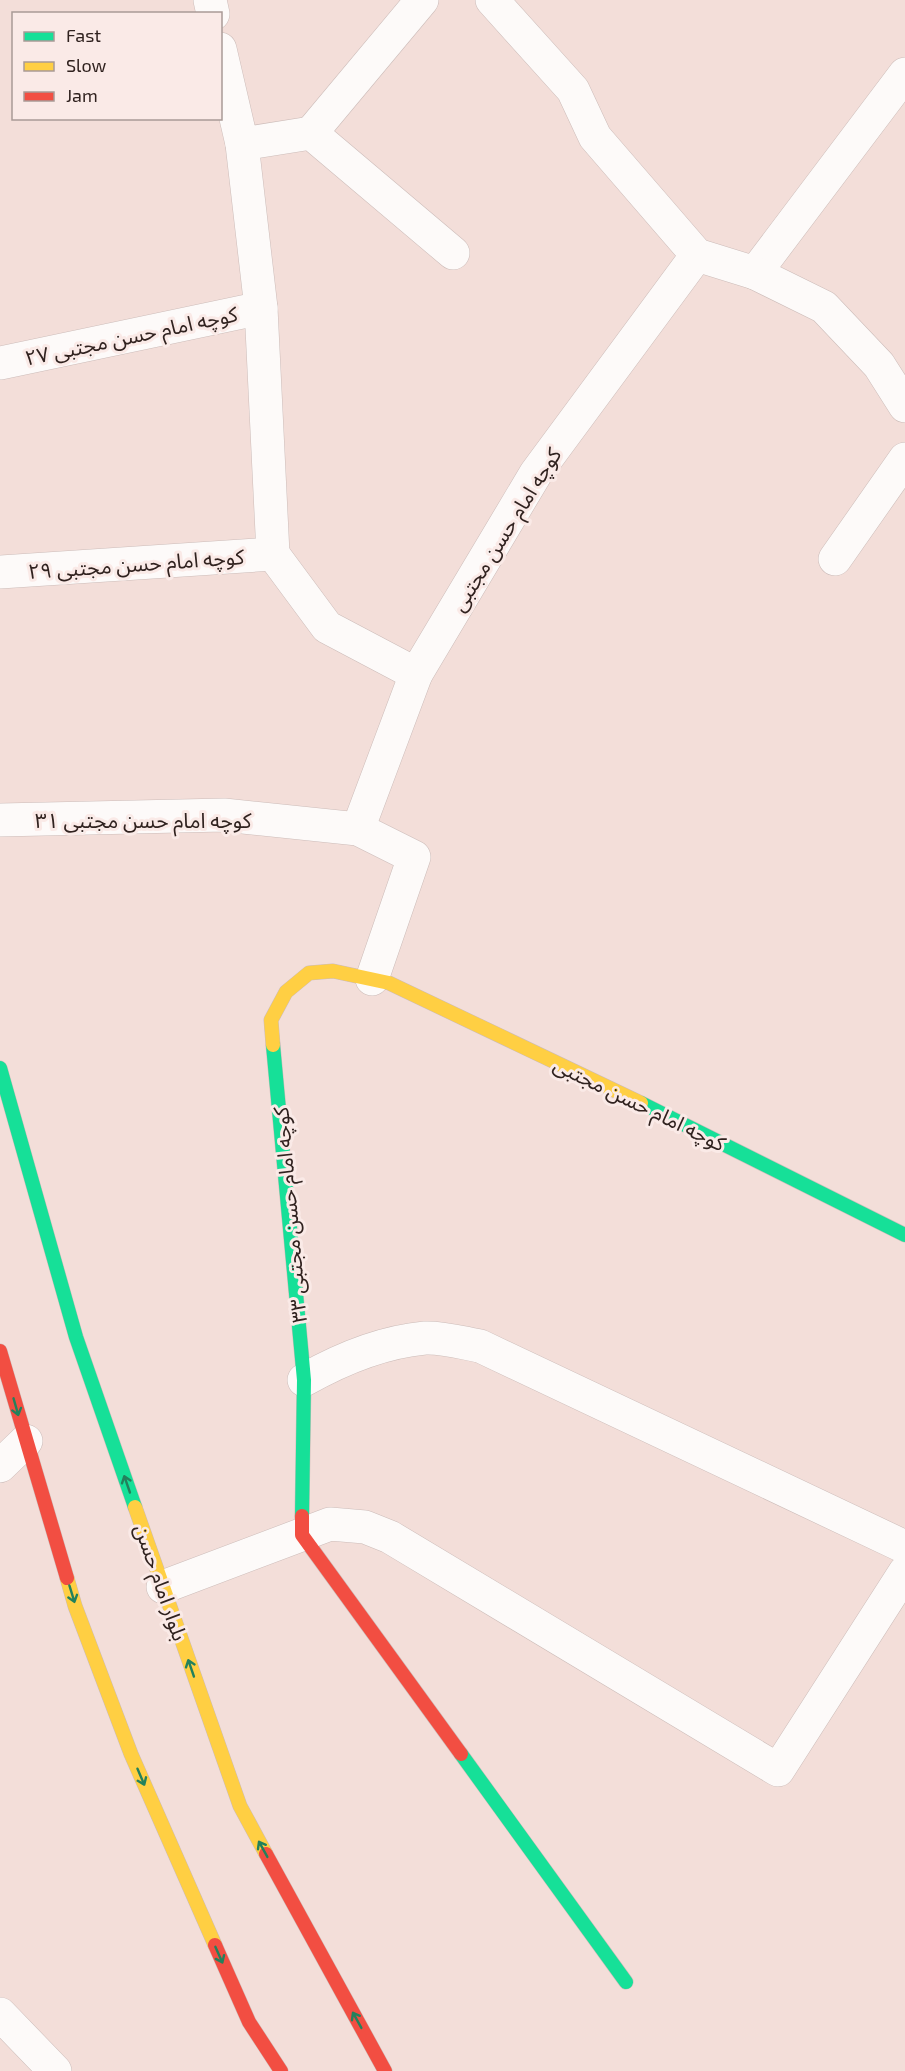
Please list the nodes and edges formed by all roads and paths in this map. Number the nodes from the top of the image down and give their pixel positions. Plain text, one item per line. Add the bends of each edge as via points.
1 (422, 0) edge
2 (492, 0) edge
3 (222, 58) edge
4 (905, 74) edge
5 (311, 133) junction
6 (242, 144) junction
7 (453, 253) dead end
8 (697, 255) junction
9 (755, 273) junction
10 (261, 308) junction
11 (0, 363) edge
12 (905, 406) edge
13 (905, 459) edge
14 (273, 554) junction
15 (836, 559) dead end
16 (0, 572) edge
17 (416, 674) junction
18 (0, 820) edge
19 (358, 830) junction
20 (372, 979) junction
21 (0, 1068) edge
22 (905, 1235) edge
23 (0, 1351) edge
24 (304, 1380) junction
25 (26, 1442) junction
26 (0, 1466) edge
27 (302, 1535) junction
28 (905, 1547) edge
29 (905, 1572) edge
30 (163, 1587) junction
31 (626, 1982) dead end
32 (0, 2014) edge
33 (55, 2071) edge
34 (281, 2071) edge
35 (385, 2071) edge

1 - 5 street
2 - 8 street via 573,90 595,137
3 - 6 street
4 - 9 street
5 - 6 street
5 - 7 street
6 - 10 street
8 - 9 street
8 - 17 street, کوچه امام حسن مجتبی via 536,473
9 - 12 street via 824,307 879,365
10 - 11 street, کوچه امام حسن مجتبی ۲۷
10 - 14 street
13 - 15 street
14 - 16 street, کوچه امام حسن مجتبی ۲۹
14 - 17 street via 327,627
17 - 19 street, کوچه امام حسن مجتبی
18 - 19 street, کوچه امام حسن مجتبی ۳۱ via 224,815
19 - 20 street, کوچه امام حسن مجتبی ۳۱ via 414,857
20 - 22 main road, کوچه امام حسن مجتبی via 389,983 696,1129
20 - 24 main road, کوچه امام حسن مجتبی ۳۳ via 333,971 309,974 286,992 271,1020
30 -> 21 main road, بلوار امام حسن via 76,1337
23 -> 25 main road
24 - 27 main road, کوچه امام حسن مجتبی ۳۳
24 - 28 street via 336,1362 385,1346 427,1338 480,1346
25 - 26 street
25 -> 34 main road via 75,1606 131,1754 249,2022
27 - 29 street via 330,1524 365,1527 390,1537 778,1770
27 - 30 street
27 - 31 main road
35 -> 30 main road, بلوار امام حسن via 240,1806
32 - 33 street

